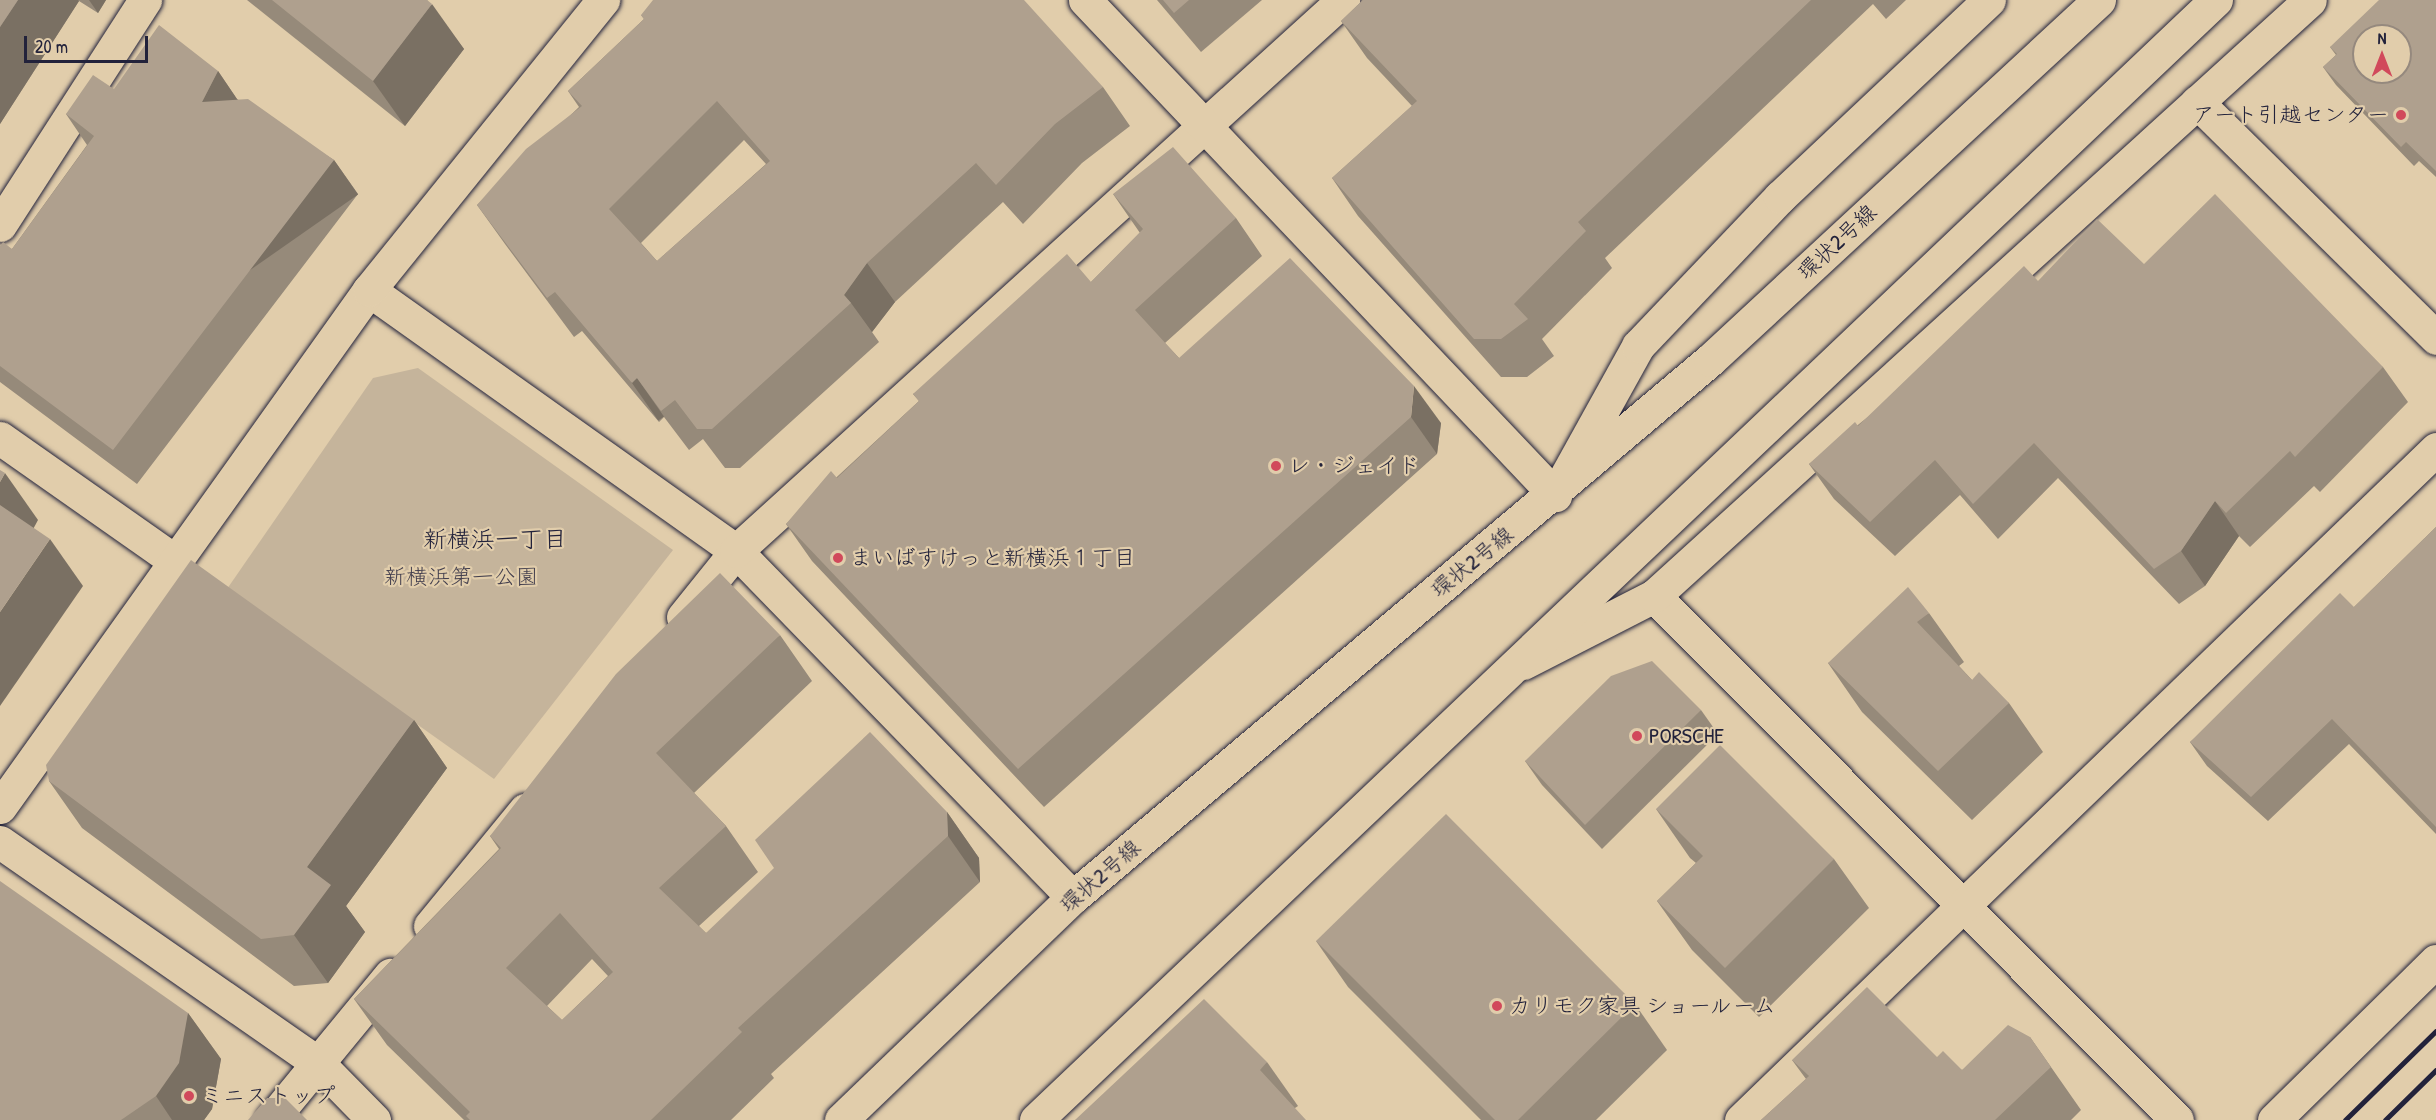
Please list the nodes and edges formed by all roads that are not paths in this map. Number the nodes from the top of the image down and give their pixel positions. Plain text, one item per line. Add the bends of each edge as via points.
1 (145, 0) edge
2 (603, 0) edge
3 (1085, 0) edge
4 (1343, 0) edge
5 (1989, 0) edge
6 (2216, 0) edge
7 (2310, 0) edge
8 (2097, 1) edge
9 (2197, 102) junction
10 (1206, 126) junction
11 (0, 225) edge
12 (369, 290) junction
13 (2436, 338) edge
14 (0, 438) edge
15 (2436, 449) edge
16 (1555, 495) junction
17 (736, 551) junction
18 (175, 561) junction
19 (1654, 596) junction
20 (662, 642) edge
21 (1501, 673) junction
22 (542, 789) edge
23 (0, 807) edge
24 (0, 842) edge
25 (1073, 897) junction
26 (1962, 904) junction
27 (2436, 961) edge
28 (318, 1063) junction
29 (271, 1120) edge
30 (374, 1120) edge
31 (841, 1120) edge
32 (1036, 1120) edge
33 (1742, 1120) edge
34 (2177, 1120) edge
35 (2274, 1120) edge

1 - 11 street
2 - 12 street
3 - 10 street
4 - 10 street
5 - 16 street via 1780,197 1638,346
6 - 21 street
7 - 9 street
8 - 16 street, 環状2号線 via 1710,360
9 - 13 street
9 - 19 street
10 - 16 street
10 - 17 street
12 - 17 street
12 - 18 street
14 - 18 street
15 - 26 street
16 - 25 street, 環状2号線
17 - 20 street
17 - 25 street
18 - 23 street
19 - 21 street
19 - 26 street
21 - 32 street via 1193,976
22 - 28 street
24 - 28 street
25 - 31 street, 環状2号線
26 - 33 street
26 - 34 street
27 - 35 street
28 - 29 street
28 - 30 street

